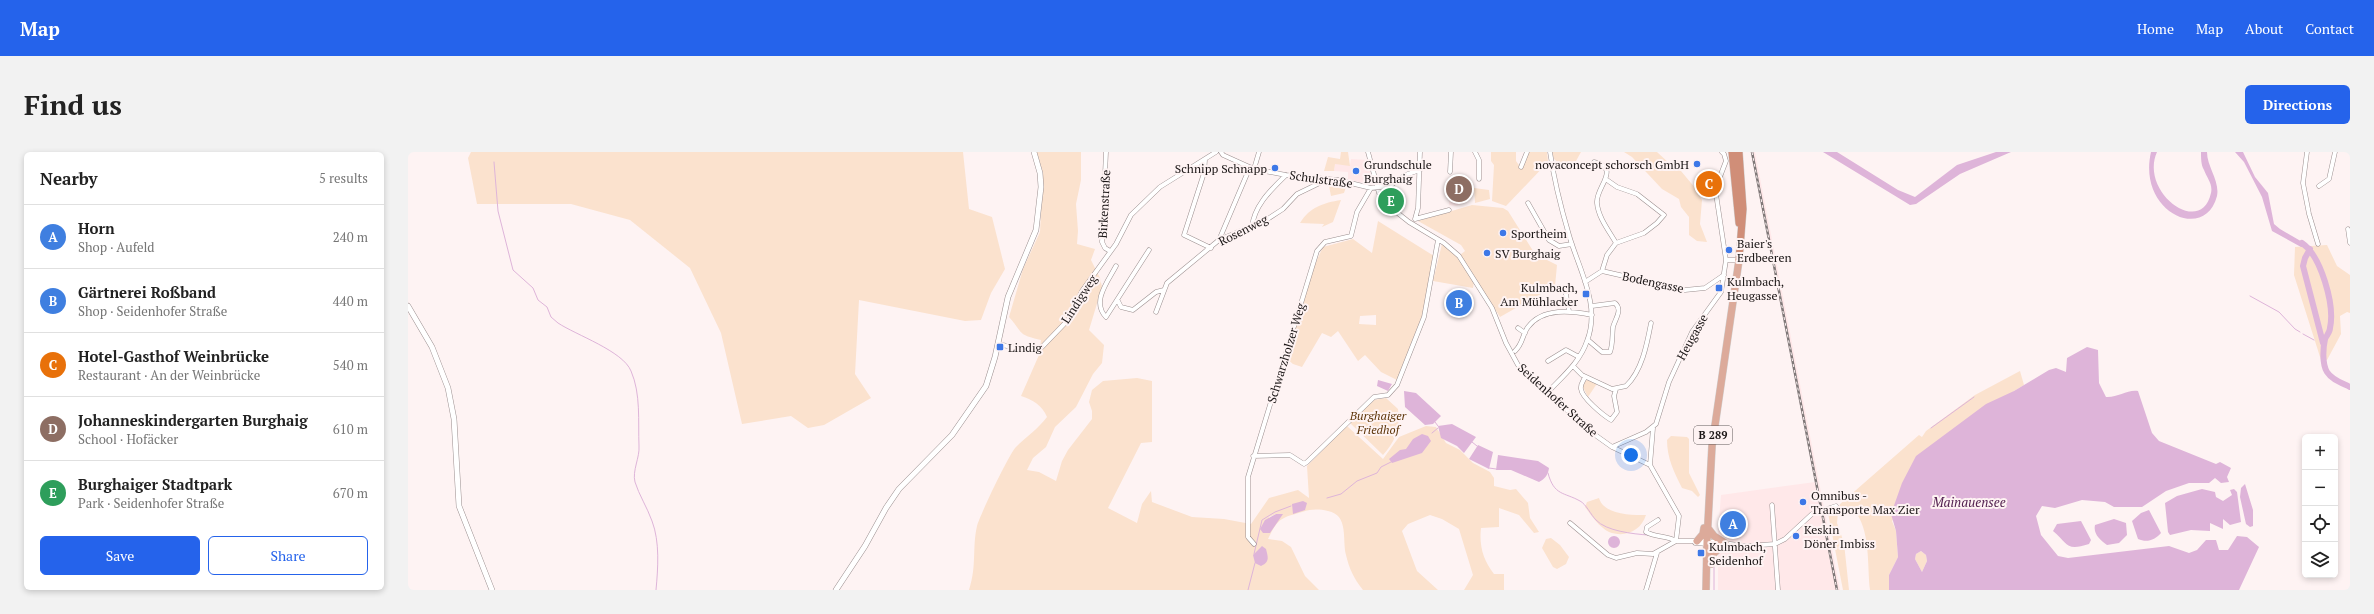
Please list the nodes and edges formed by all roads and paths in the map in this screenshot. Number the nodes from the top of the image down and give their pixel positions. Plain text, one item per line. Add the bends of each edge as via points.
1 (1034, 152) edge
2 (1106, 152) edge
3 (1216, 152) edge
4 (1221, 152) edge
5 (1259, 152) edge
6 (1368, 152) edge
7 (1420, 152) edge
8 (1451, 152) edge
9 (1475, 152) edge
10 (1526, 152) edge
11 (1550, 152) edge
12 (1722, 152) edge
13 (1732, 152) edge
14 (1739, 152) edge
15 (2307, 152) edge
16 (2335, 152) edge
17 (1205, 160) junction
18 (1594, 162) dead end
19 (1521, 166) dead end
20 (1252, 168) junction
21 (1420, 170) junction
22 (1450, 172) dead end
23 (1286, 175) junction
24 (1328, 179) junction
25 (1480, 179) dead end
26 (1607, 180) junction
27 (2320, 186) dead end
28 (1371, 188) junction
29 (1377, 188) junction
30 (1528, 203) dead end
31 (1449, 210) dead end
32 (1415, 219) junction
33 (1409, 222) junction
34 (1252, 227) junction
35 (2348, 229) dead end
36 (1219, 240) junction
37 (1438, 240) junction
38 (1741, 240) junction
39 (1616, 243) junction
40 (2350, 243) edge
41 (1572, 244) junction
42 (2318, 244) dead end
43 (1211, 248) junction
44 (1149, 250) dead end
45 (1110, 251) junction
46 (1726, 260) junction
47 (1739, 260) junction
48 (1116, 266) dead end
49 (1602, 271) junction
50 (1724, 274) junction
51 (1585, 282) junction
52 (1560, 287) dead end
53 (1164, 290) junction
54 (1118, 301) junction
55 (408, 306) edge
56 (1592, 306) junction
57 (1570, 311) junction
58 (1156, 312) dead end
59 (1592, 315) junction
60 (1650, 324) dead end
61 (1518, 328) dead end
62 (1525, 333) junction
63 (1588, 340) junction
64 (998, 344) junction
65 (1515, 351) dead end
66 (1579, 357) junction
67 (1548, 361) dead end
68 (1573, 366) junction
69 (1586, 377) junction
70 (1616, 389) junction
71 (1548, 392) junction
72 (1653, 428) junction
73 (1612, 447) junction
74 (1253, 456) junction
75 (1650, 465) junction
76 (1772, 505) dead end
77 (1836, 506) dead end
78 (1658, 520) dead end
79 (1570, 523) dead end
80 (1707, 523) junction
81 (1676, 541) junction
82 (1689, 541) junction
83 (1697, 541) junction
84 (1706, 543) junction
85 (1254, 544) dead end
86 (1775, 544) junction
87 (1724, 545) junction
88 (1657, 553) junction
89 (492, 590) edge
90 (836, 590) edge
91 (1646, 590) edge
92 (1707, 590) edge
93 (1778, 590) edge

1 - 64 street via 1041,187 1036,230 1008,297
2 - 45 street, Birkenstraße via 1102,242
3 - 17 street, Lindigweg
4 - 20 street, Schulstraße
5 - 20 street
6 - 29 street
7 - 21 street
8 - 22 street
9 - 25 street via 1479,160
10 - 19 street
11 - 41 street via 1558,195
12 - 46 street, Heugasse via 1726,161 1716,194
13 - 38 highway, B 289
14 - 38 highway, B 289 via 1744,209
15 - 42 street via 2303,183
16 - 27 street via 2329,179
17 - 43 street via 1204,173 1184,235
17 - 45 street, Lindigweg via 1160,187 1140,205 1131,215
18 - 26 street via 1607,172
20 - 23 street, Schulstraße
20 - 36 street
21 - 29 street, Schulstraße via 1405,175 1390,186
21 - 32 street
23 - 24 street, Schulstraße
23 - 34 street via 1262,202
24 - 28 street, Schulstraße
24 - 34 street, Rosenweg via 1297,194 1283,208
26 - 39 street via 1598,192 1596,202 1605,226
26 - 39 street via 1617,187 1637,194 1664,215 1657,224 1644,233
28 - 29 street, Schulstraße
28 - 74 street, Schwarzholzer Weg via 1357,212 1351,236 1325,242 1317,251
29 - 33 street, Seidenhofer Straße via 1390,207
30 - 41 street via 1549,240 1559,246
31 - 32 street
32 - 33 street
33 - 37 street, Seidenhofer Straße
34 - 36 street, Rosenweg
35 - 40 street
36 - 43 street, Rosenweg
37 - 71 street, Seidenhofer Straße via 1456,253 1483,292 1499,320 1506,343 1518,365
37 - 74 street via 1424,317 1397,385 1388,395 1374,397 1304,464 1290,456
38 - 47 highway, B 289
39 - 49 street via 1607,255
41 - 51 street
43 - 53 street, Rosenweg via 1167,284
44 - 54 street
45 - 64 street, Lindigweg via 1082,291 1068,320 1042,347 1021,349
46 - 47 street
46 - 50 street, Heugasse
47 - 80 main road, B 289 via 1716,416
48 - 54 street via 1100,300 1102,313 1106,317
49 - 50 street, Bodengasse via 1685,290 1705,288
49 - 51 street
50 - 72 street, Heugasse via 1721,292 1692,332 1681,355
51 - 56 street
52 - 57 street via 1565,289
53 - 54 street, Rosenweg via 1156,292 1133,310 1121,307
53 - 58 street, Rosenweg
55 - 89 street via 432,347 448,388 454,419 459,506
56 - 59 street
56 - 63 street via 1615,304 1618,307 1618,314 1613,327 1610,352 1602,352
57 - 59 street
57 - 62 street via 1541,317 1529,325
59 - 63 street
60 - 70 street via 1646,346 1635,374 1626,386
61 - 62 street
62 - 65 street
63 - 66 street
64 - 90 street via 986,386 971,409 952,435 899,489
66 - 67 street via 1566,350
66 - 68 street
68 - 69 street
68 - 71 street
69 - 70 street
69 - 70 street via 1581,384 1582,392 1598,412 1611,420 1617,412 1614,396
71 - 73 street, Seidenhofer Straße via 1591,432
72 - 73 street
72 - 75 street, Heugasse
73 - 75 street, Seidenhofer Straße
74 - 85 street, Schwarzholzer Weg via 1246,500 1248,537
75 - 81 street via 1679,516
76 - 86 street
77 - 86 street via 1812,514 1785,539
78 - 81 street via 1647,527 1646,532
79 - 88 street via 1611,557
80 - 83 main road
80 - 84 main road, B 289
80 - 87 main road via 1714,536
81 - 82 street
81 - 88 street
82 - 83 street
82 - 84 street
83 - 84 street
84 - 87 street
84 - 92 main road, B 289
86 - 87 street
86 - 93 street
87 - 92 main road via 1712,554
88 - 91 street

